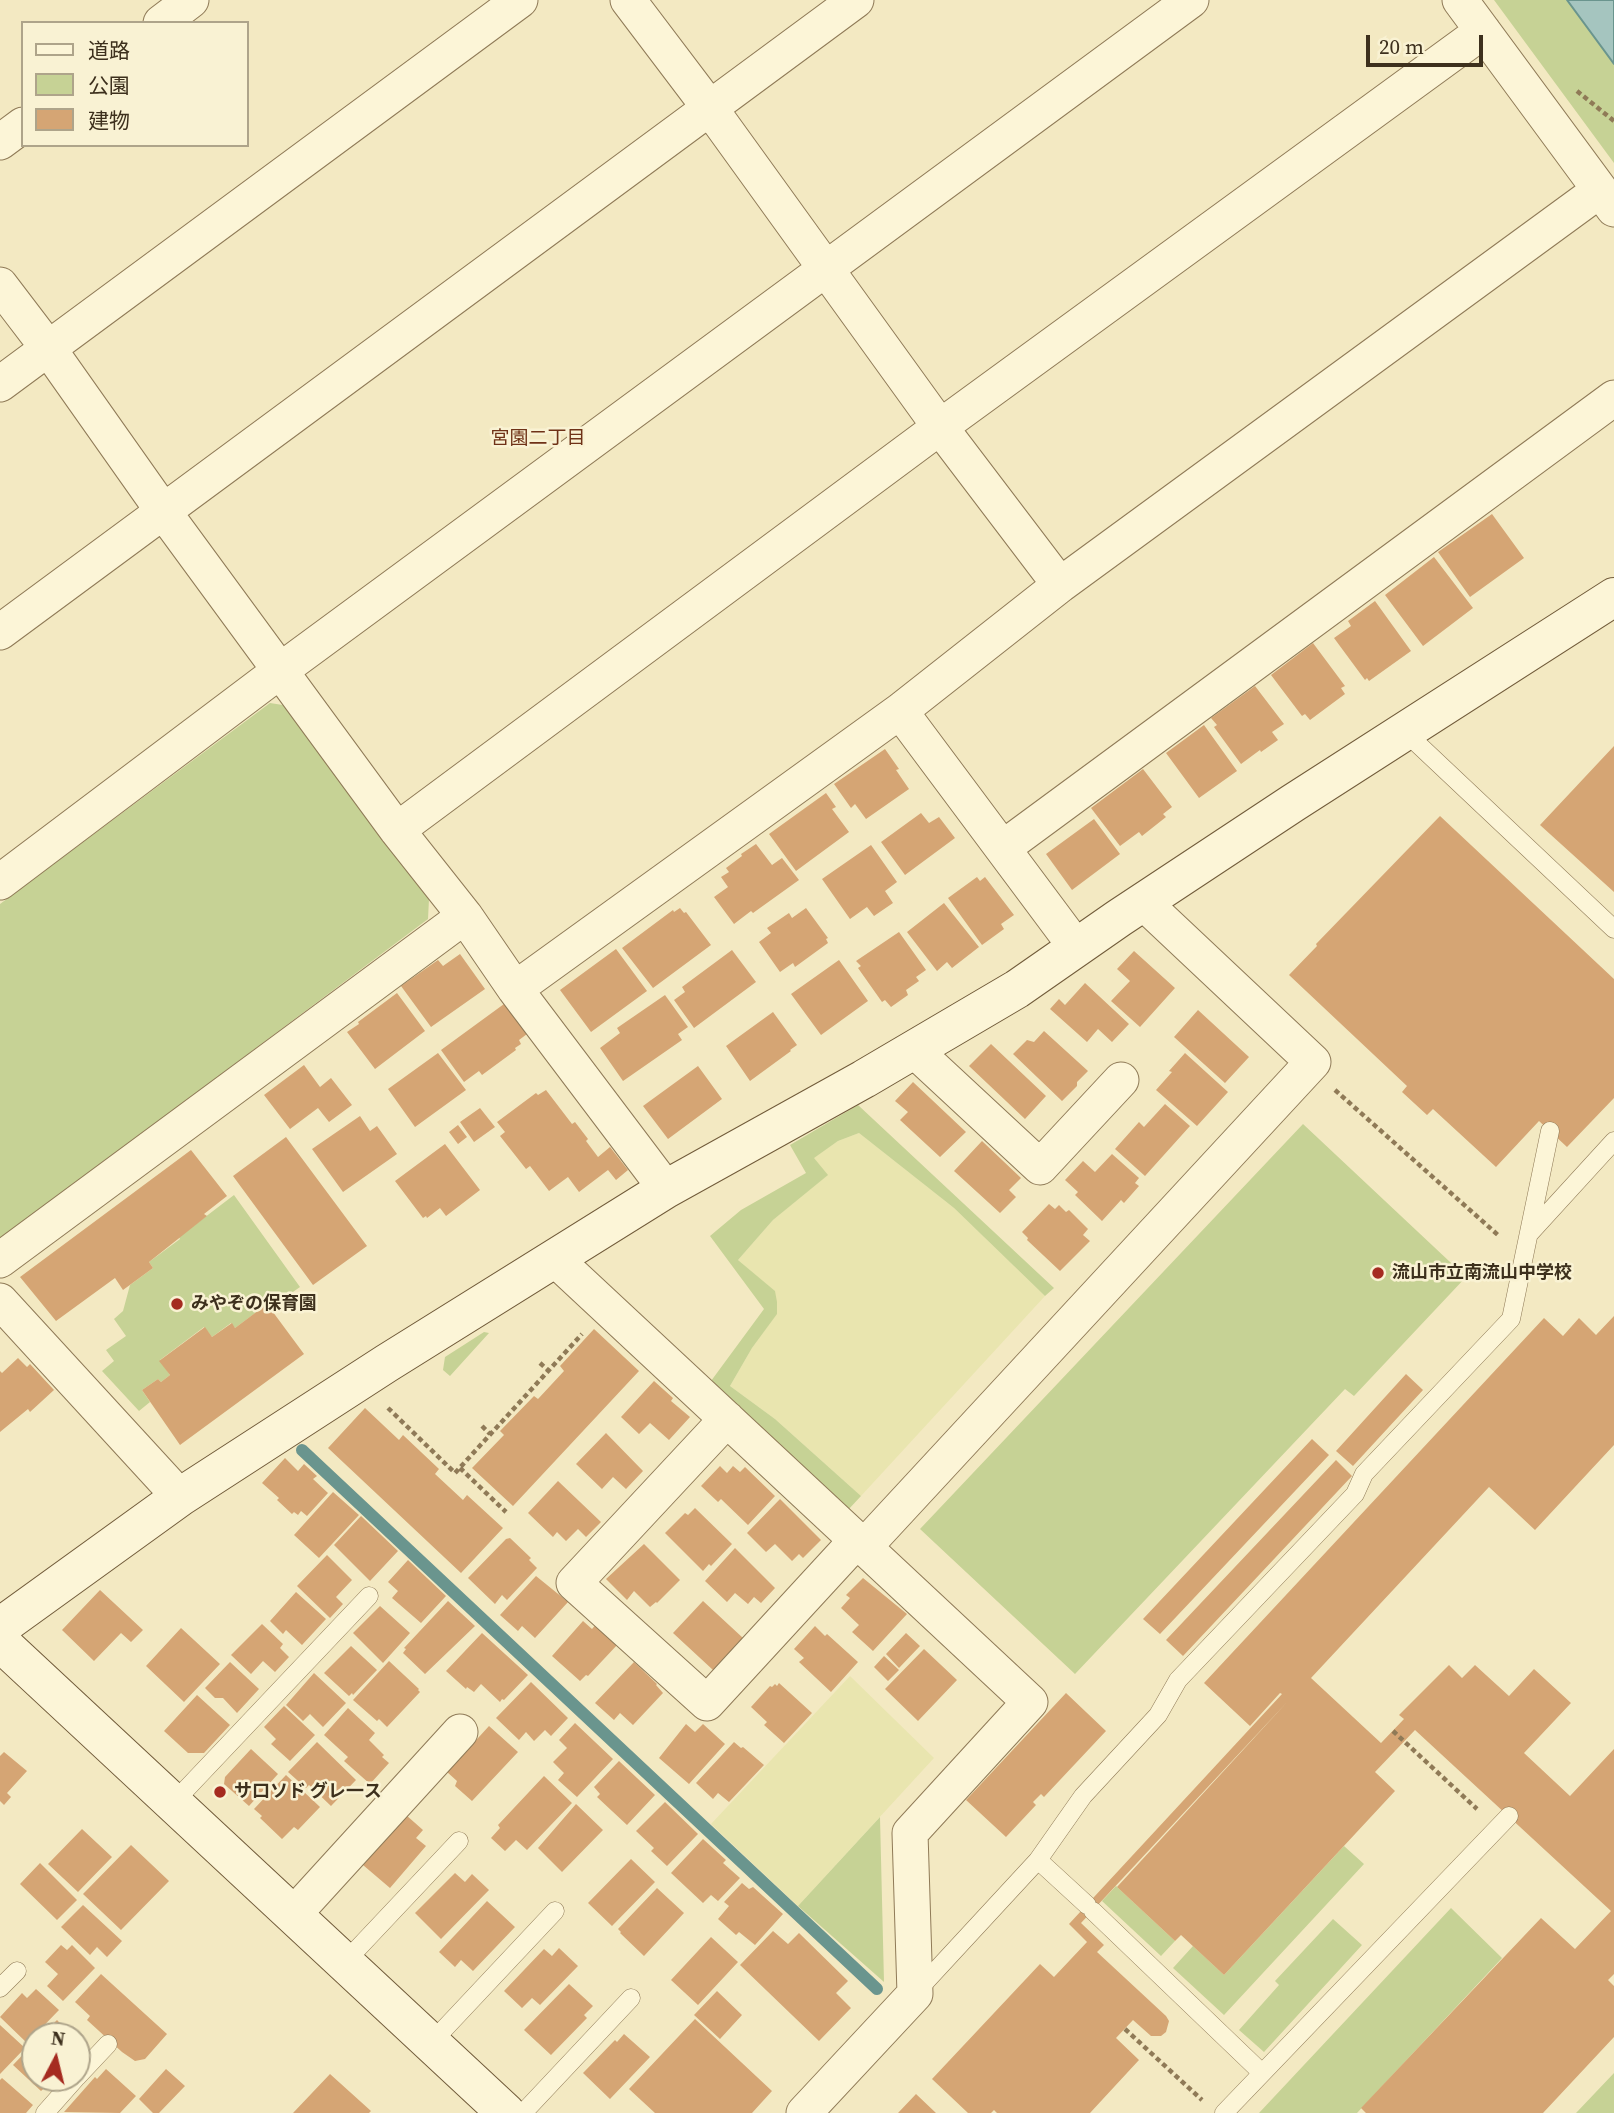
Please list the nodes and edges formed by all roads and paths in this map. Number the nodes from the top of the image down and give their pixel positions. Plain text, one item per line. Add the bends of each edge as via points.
1 (191, 0) edge
2 (520, 0) edge
3 (628, 0) edge
4 (856, 0) edge
5 (1191, 0) edge
6 (1460, 0) edge
7 (164, 21) edge
8 (1483, 32) junction
9 (709, 107) junction
10 (21, 126) edge
11 (0, 142) edge
12 (1607, 200) edge
13 (825, 268) junction
14 (0, 285) edge
15 (48, 348) junction
16 (0, 384) edge
17 (1614, 398) edge
18 (940, 427) junction
19 (163, 511) junction
20 (1060, 586) junction
21 (1614, 597) edge
22 (0, 632) edge
23 (281, 670) junction
24 (900, 711) junction
25 (1404, 731) junction
26 (397, 830) junction
27 (1003, 848) junction
28 (0, 882) edge
29 (1143, 902) junction
30 (465, 916) junction
31 (1614, 929) edge
32 (1076, 947) junction
33 (516, 989) junction
34 (914, 1050) junction
35 (1313, 1062) junction
36 (1121, 1080) dead end
37 (1550, 1131) dead end
38 (1614, 1141) edge
39 (666, 1189) junction
40 (1529, 1234) junction
41 (1524, 1257) junction
42 (555, 1259) junction
43 (0, 1260) edge
44 (0, 1301) edge
45 (584, 1332) dead end
46 (540, 1363) dead end
47 (549, 1371) junction
48 (359, 1381) junction
49 (727, 1419) junction
50 (482, 1426) dead end
51 (491, 1434) junction
52 (460, 1468) junction
53 (180, 1497) junction
54 (506, 1512) dead end
55 (861, 1544) junction
56 (369, 1596) dead end
57 (0, 1627) edge
58 (0, 1642) edge
59 (460, 1731) dead end
60 (1393, 1731) dead end
61 (173, 1803) junction
62 (1503, 1822) joint
63 (460, 1841) dead end
64 (1038, 1860) junction
65 (555, 1911) dead end
66 (293, 1915) junction
67 (344, 1963) junction
68 (16, 1970) dead end
69 (0, 1989) edge
70 (915, 1994) junction
71 (631, 1998) dead end
72 (1125, 2029) dead end
73 (430, 2043) junction
74 (108, 2044) dead end
75 (91, 2063) edge
76 (1262, 2073) junction
77 (64, 2092) edge
78 (1207, 2105) dead end
79 (45, 2113) edge
80 (506, 2113) edge
81 (523, 2113) edge
82 (804, 2113) edge
83 (1224, 2113) edge

1 - 7 street
2 - 15 street
3 - 9 street
4 - 9 street
5 - 13 street
6 - 8 street
8 - 12 street
8 - 18 street
9 - 13 street
9 - 19 street
10 - 11 street
12 - 20 street
13 - 18 street
13 - 23 street
14 - 15 street
15 - 16 street
15 - 19 street
17 - 27 street
18 - 20 street
18 - 26 street
19 - 22 street
19 - 23 street
20 - 24 street
21 - 25 street
23 - 26 street
23 - 28 street
24 - 27 street
24 - 33 street
25 - 29 street
25 - 31 lane
26 - 30 street
27 - 32 street
29 - 32 street
29 - 35 street
30 - 33 street
30 - 43 street
32 - 34 street via 1017,989
33 - 39 street
34 - 36 street via 1040,1167
34 - 39 street
35 - 41 path via 1324,1079
35 - 55 street
37 - 40 lane
38 - 40 lane
39 - 42 street
40 - 41 lane
41 - 64 lane via 1511,1319 1364,1474 1355,1494 1178,1680 1158,1715 1083,1796
42 - 48 street
42 - 49 street
44 - 53 street
45 - 47 path
46 - 47 path
47 - 51 path
48 - 52 path via 455,1473
48 - 53 street
49 - 55 street
49 - 55 street via 574,1583 707,1703
50 - 51 path
51 - 52 path
52 - 54 path
53 - 57 street
55 - 70 street via 1030,1702 910,1833
56 - 61 lane
58 - 61 street
59 - 66 street
60 - 62 path
61 - 66 street
62 - 76 lane
63 - 67 lane
64 - 70 lane
64 - 76 lane
65 - 73 lane
66 - 67 street
67 - 73 street
68 - 69 lane
70 - 82 street
71 - 81 lane
72 - 78 path
73 - 80 street
74 - 75 lane
76 - 83 lane
77 - 79 lane

